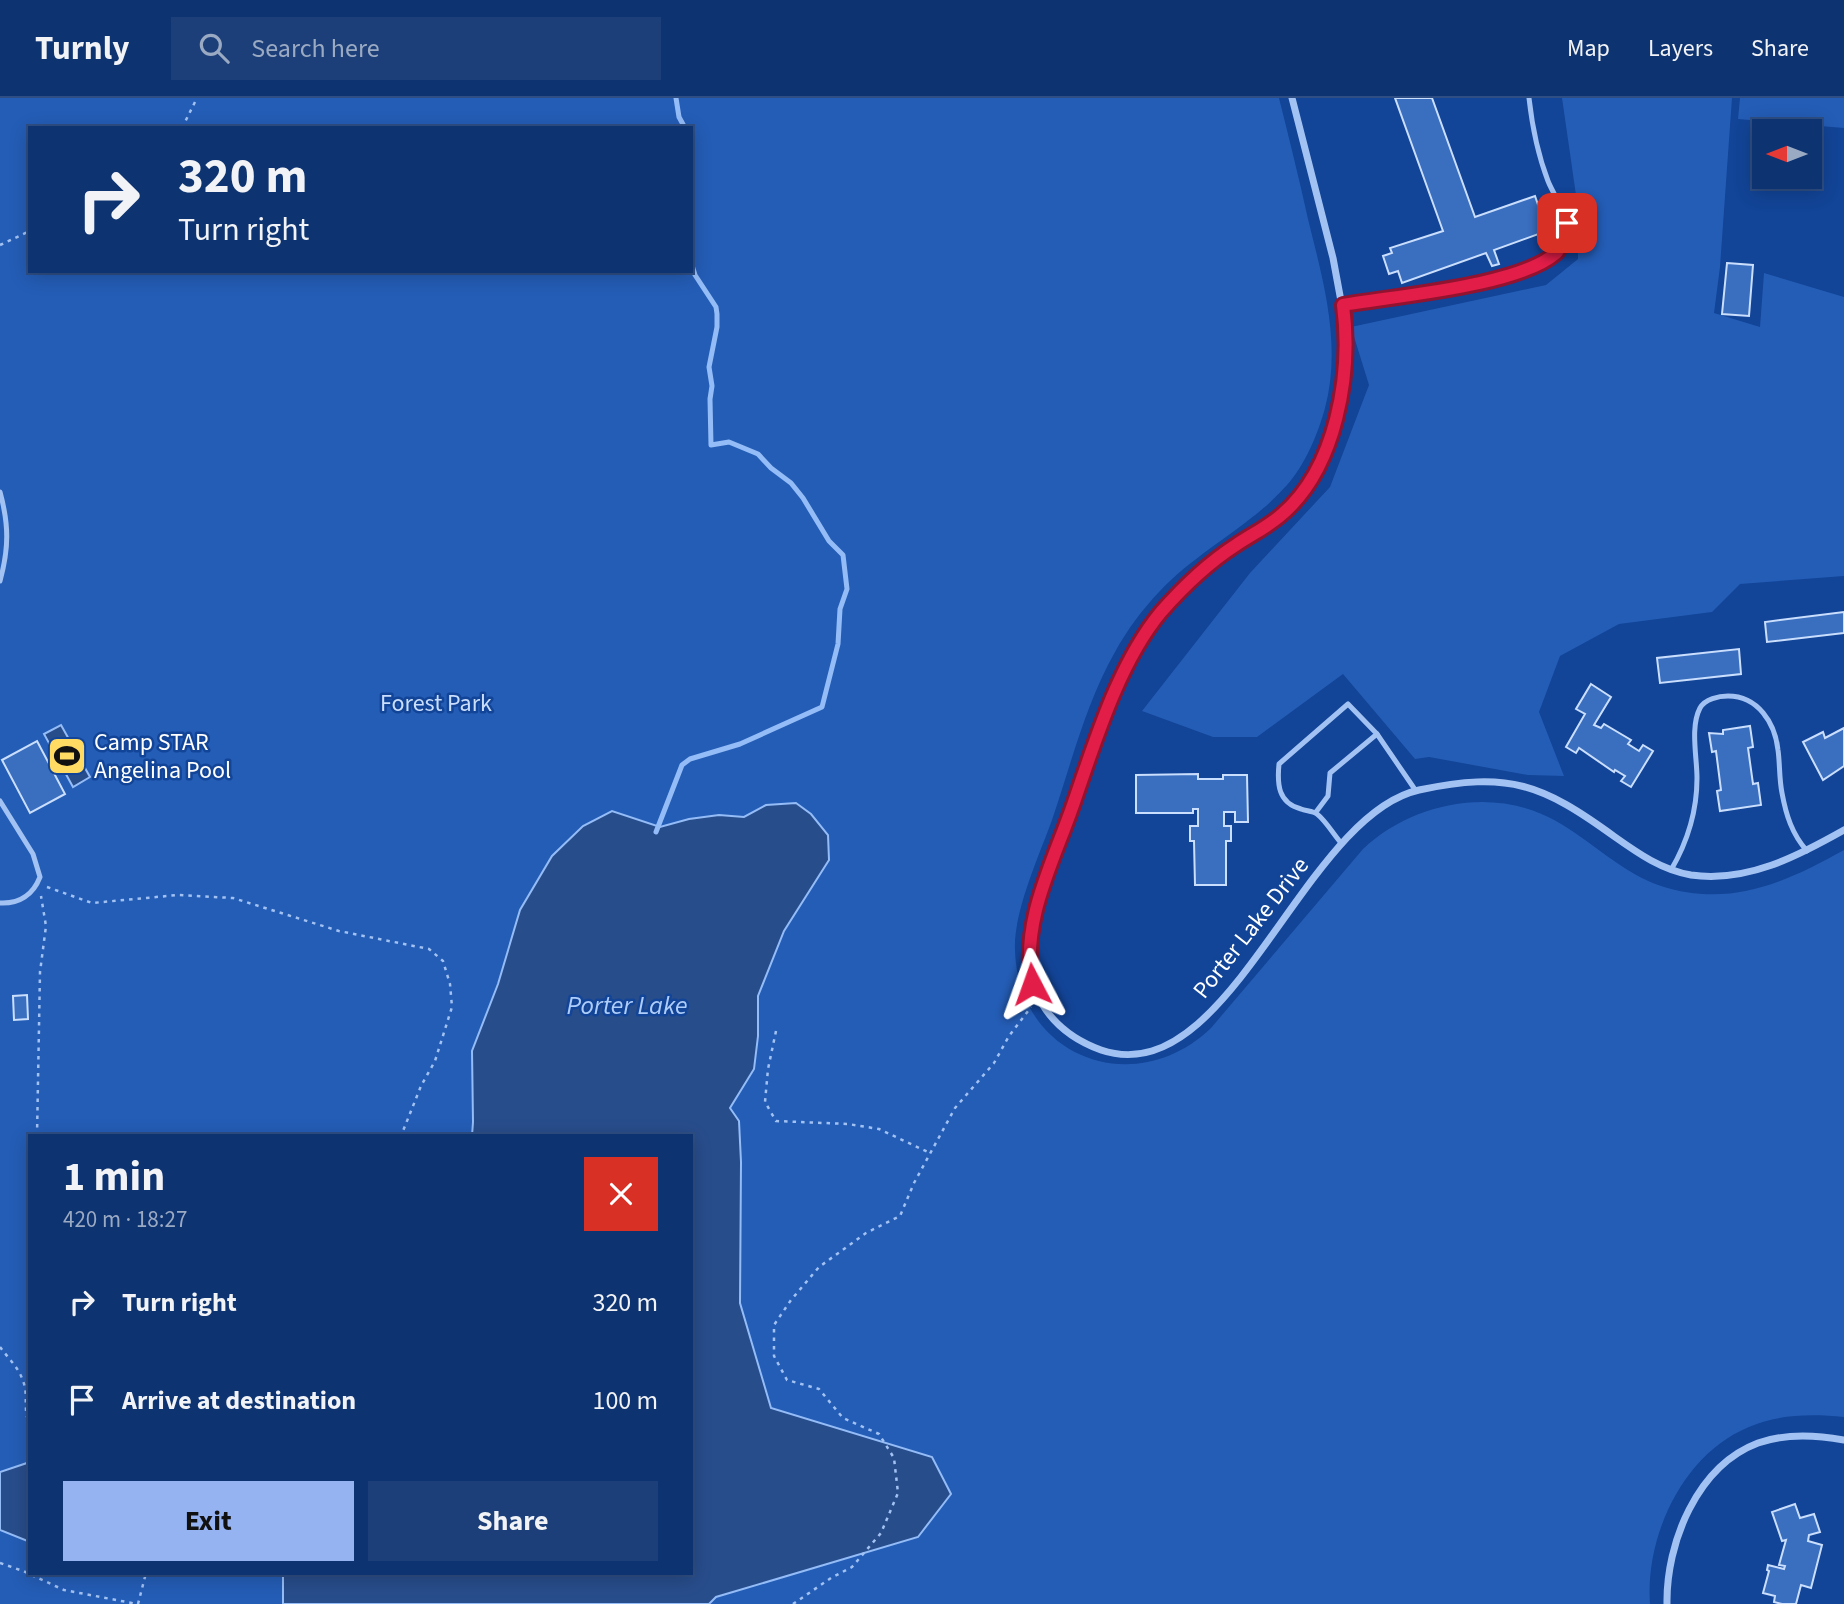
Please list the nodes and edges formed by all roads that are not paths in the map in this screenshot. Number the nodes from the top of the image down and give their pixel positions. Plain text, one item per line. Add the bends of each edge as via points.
1 (1292, 98) edge
2 (1529, 98) edge
3 (1343, 305) junction
4 (0, 492) edge
5 (0, 581) edge
6 (1377, 734) junction
7 (1416, 791) junction
8 (0, 801) edge
9 (1316, 812) junction
10 (1844, 830) edge
11 (1342, 844) junction
12 (1807, 851) junction
13 (1671, 870) junction
14 (0, 904) edge
15 (1844, 1440) edge
16 (1667, 1604) edge

1 - 3 street, Porter Lake Drive
2 - 3 lane via 1547,179 1567,223 1564,242 1556,253 1530,268 1465,286
3 - 11 street, Porter Lake Drive via 1347,341 1341,398 1331,435 1312,476 1283,514 1198,574 1159,614 1138,646 1101,725 1038,900 1030,970 1038,998 1068,1033 1107,1052 1149,1052 1174,1040 1206,1017 1226,995
4 - 5 lane via 9,541
6 - 7 lane
6 - 9 lane via 1330,773 1328,796
6 - 9 lane via 1348,704 1279,764 1279,791 1293,806
7 - 11 street, Porter Lake Drive via 1368,817
7 - 13 street, Porter Lake Drive via 1479,780 1539,791
8 - 14 lane via 33,854 40,877 30,894
9 - 11 lane
10 - 12 street, Porter Lake Drive
12 - 13 street, Porter Lake Drive via 1777,864 1728,875
12 - 13 lane via 1788,822 1779,749 1767,718 1743,698 1721,696 1699,709 1695,814
15 - 16 street via 1806,1435 1773,1439 1744,1450 1720,1468 1692,1505 1679,1533

